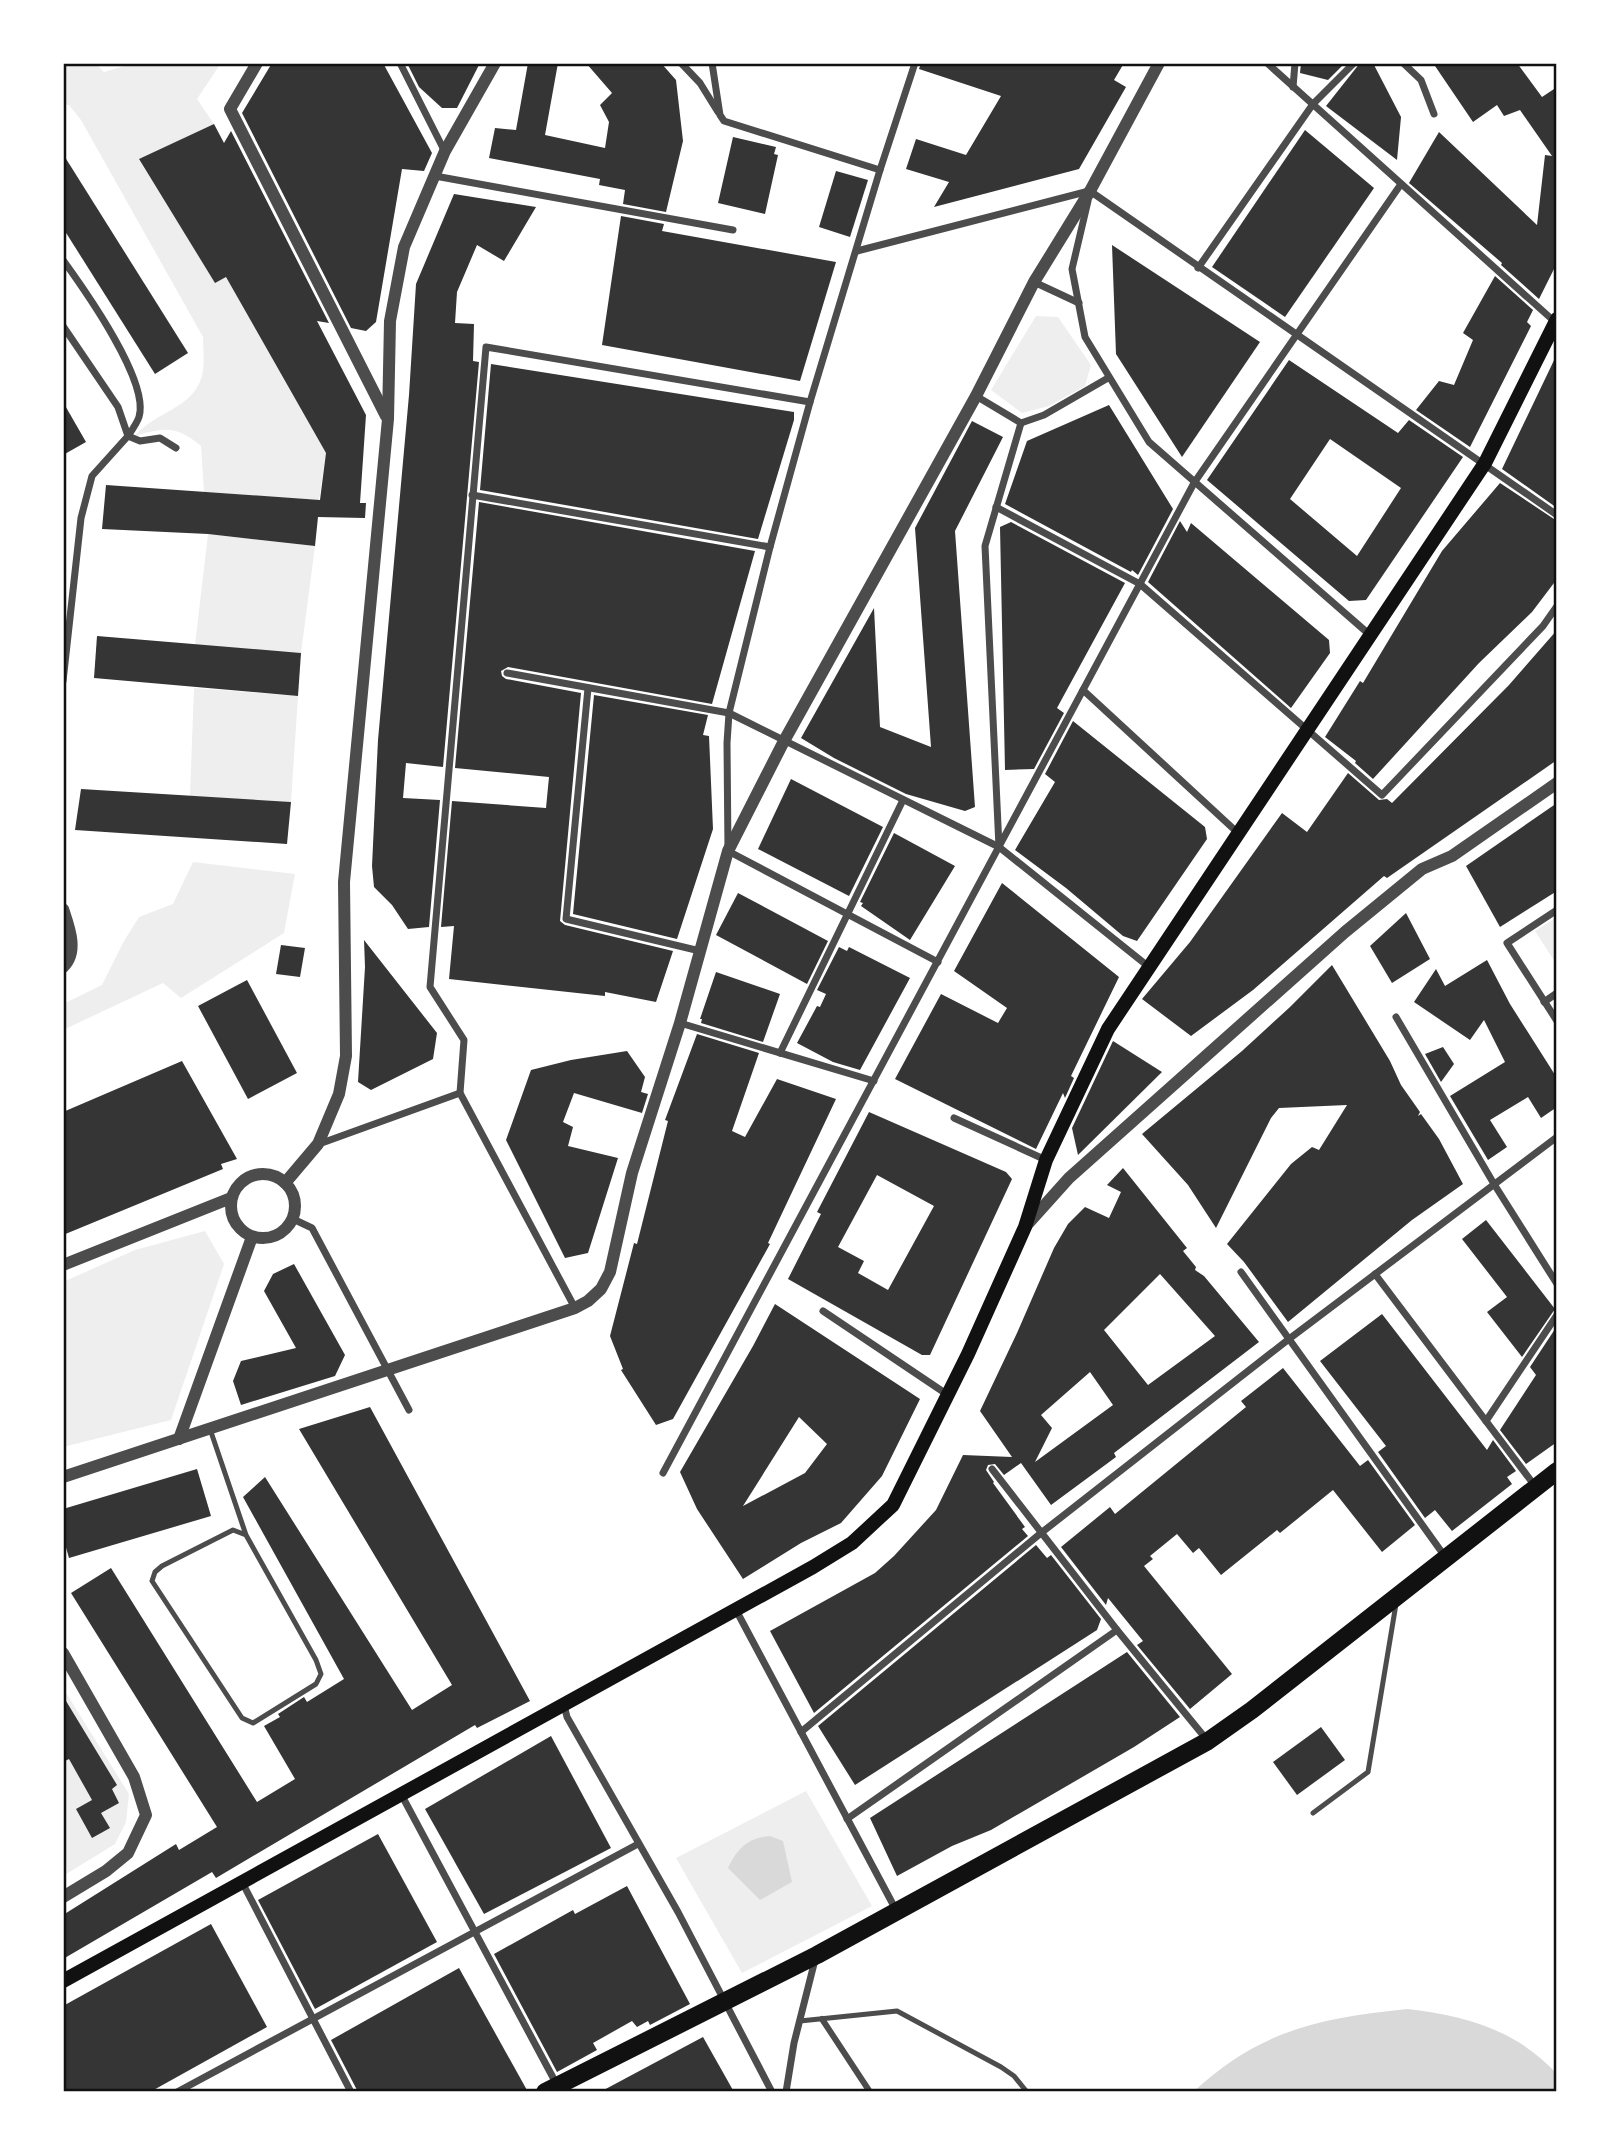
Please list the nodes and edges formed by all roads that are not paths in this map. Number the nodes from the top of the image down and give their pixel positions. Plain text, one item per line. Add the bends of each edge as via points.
1 (257, 63) edge
2 (400, 63) edge
3 (495, 63) edge
4 (681, 63) edge
5 (712, 63) edge
6 (915, 63) edge
7 (1159, 63) edge
8 (1267, 63) edge
9 (1296, 63) edge
10 (1354, 63) edge
11 (1403, 63) edge
12 (1293, 87) junction
13 (1313, 104) junction
14 (1434, 114) dead end
15 (720, 115) junction
16 (445, 151) junction
17 (880, 170) junction
18 (435, 176) junction
19 (1401, 184) junction
20 (1090, 191) junction
21 (733, 230) dead end
22 (857, 251) junction
23 (63, 260) edge
24 (1198, 268) junction
25 (1034, 282) junction
26 (1079, 303) junction
27 (1556, 321) edge
28 (63, 326) edge
29 (1297, 334) junction
30 (1108, 378) junction
31 (976, 396) junction
32 (810, 402) junction
33 (388, 419) junction
34 (1021, 423) junction
35 (128, 436) junction
36 (176, 448) dead end
37 (1485, 464) junction
38 (1194, 483) junction
39 (472, 495) junction
40 (996, 507) junction
41 (1557, 515) edge
42 (770, 547) junction
43 (1140, 584) junction
44 (1557, 606) edge
45 (1370, 635) junction
46 (507, 673) dead end
47 (63, 681) edge
48 (588, 688) junction
49 (1083, 690) junction
50 (729, 713) junction
51 (1307, 730) junction
52 (784, 741) junction
53 (1557, 783) edge
54 (903, 800) junction
55 (1238, 834) junction
56 (999, 847) junction
57 (728, 851) junction
58 (63, 909) edge
59 (1557, 910) edge
60 (847, 914) junction
61 (700, 951) junction
62 (938, 962) junction
63 (63, 967) edge
64 (1149, 967) junction
65 (1557, 993) edge
66 (1544, 1002) junction
67 (1396, 1017) dead end
68 (1557, 1021) edge
69 (680, 1023) junction
70 (780, 1053) junction
71 (874, 1081) junction
72 (460, 1093) junction
73 (954, 1118) dead end
74 (1557, 1137) edge
75 (318, 1144) junction
76 (1046, 1160) junction
77 (285, 1183) junction
78 (1494, 1184) junction
79 (231, 1198) junction
80 (293, 1219) junction
81 (1025, 1227) junction
82 (252, 1237) junction
83 (63, 1265) edge
84 (1241, 1272) dead end
85 (1375, 1274) junction
86 (1557, 1284) edge
87 (575, 1308) junction
88 (823, 1311) dead end
89 (1557, 1315) edge
90 (1289, 1339) junction
91 (389, 1370) junction
92 (948, 1395) junction
93 (409, 1410) dead end
94 (1486, 1421) junction
95 (210, 1429) junction
96 (179, 1439) junction
97 (992, 1468) dead end
98 (1557, 1471) edge
99 (663, 1474) dead end
100 (63, 1477) edge
101 (1536, 1487) junction
102 (1041, 1533) junction
103 (246, 1535) junction
104 (1446, 1558) junction
105 (1397, 1596) junction
106 (736, 1610) junction
107 (1117, 1630) junction
108 (63, 1653) edge
109 (564, 1704) junction
110 (801, 1732) junction
111 (1208, 1741) junction
112 (401, 1794) junction
113 (1313, 1813) dead end
114 (847, 1819) junction
115 (638, 1844) junction
116 (242, 1882) junction
117 (63, 1898) edge
118 (896, 1911) junction
119 (475, 1932) junction
120 (817, 1955) junction
121 (63, 1981) edge
122 (724, 2001) junction
123 (822, 2018) junction
124 (313, 2019) junction
125 (800, 2021) junction
126 (554, 2090) edge
127 (177, 2092) edge
128 (351, 2092) edge
129 (772, 2092) edge
130 (786, 2092) edge
131 (870, 2092) edge
132 (1027, 2092) edge

1 - 33 street via 230,109
2 - 16 street
3 - 16 street
4 - 15 street
5 - 15 street
6 - 17 street
7 - 20 street
8 - 12 street
9 - 12 street
10 - 13 street
11 - 14 street via 1421,80
12 - 13 street
13 - 19 street
13 - 24 street
15 - 17 street via 724,121
16 - 18 street
17 - 22 street
18 - 21 street
18 - 33 street via 401,259 390,321
19 - 27 street
19 - 29 street
20 - 22 street
20 - 24 street
20 - 25 street
20 - 26 street via 1072,269
22 - 32 street
23 - 35 street via 92,302 139,392 140,416
24 - 29 street
25 - 26 street
25 - 31 street
26 - 30 street via 1085,337
27 - 37 main road
28 - 35 street via 118,407
29 - 37 street
29 - 38 street
30 - 34 street
30 - 38 street via 1149,442
31 - 34 street
31 - 52 street
32 - 39 street via 486,347
32 - 42 street
33 - 75 street via 344,882 346,1056 340,1094
34 - 40 street
35 - 36 street via 160,438
35 - 47 street via 92,476 89,487 81,518
37 - 41 street
37 - 45 main road
38 - 43 street
38 - 45 street
39 - 42 street
39 - 72 street via 430,987 464,1040
40 - 43 street
40 - 56 street via 985,545
42 - 50 street
43 - 49 street
43 - 51 street
44 - 51 street via 1382,795
45 - 51 main road
46 - 48 street
48 - 50 street
48 - 61 street via 566,919
49 - 55 street
49 - 56 street
50 - 52 street
50 - 57 street
51 - 55 main road
52 - 54 street
52 - 57 street
53 - 81 street via 1452,856 1422,869 1345,932 1069,1178
54 - 56 street
54 - 60 street
55 - 64 main road
56 - 62 street
56 - 64 street
57 - 60 street
57 - 61 street
58 - 63 street via 72,944 69,962
59 - 66 street via 1507,943
60 - 62 street
60 - 70 street
61 - 69 street
62 - 71 street
64 - 76 main road via 1108,1028
65 - 66 street
66 - 68 street
67 - 78 street
69 - 70 street
69 - 87 street via 632,1173 610,1272 601,1289
70 - 71 street
71 - 99 street
72 - 75 street
72 - 87 street
73 - 76 street
74 - 78 street
75 - 77 street
76 - 81 main road
77 - 79 street via 268,1174 256,1175 245,1179
77 - 80 street via 293,1196
78 - 85 street
78 - 86 street
79 - 82 street via 233,1220
79 - 83 street
80 - 82 street via 281,1234
80 - 91 street via 312,1228
81 - 92 main road
82 - 96 street
84 - 90 street
85 - 90 street
85 - 94 street
87 - 91 street
88 - 92 street
89 - 94 street
90 - 102 street
90 - 104 street
91 - 93 street
91 - 95 street
92 - 106 main road via 892,1505 842,1550
94 - 101 street
95 - 96 street
95 - 103 lane
96 - 100 street
97 - 102 street
98 - 101 main road
101 - 104 main road
102 - 107 street
102 - 110 street
103 - 103 lane via 321,1674 316,1684 253,1723 242,1718 152,1581 162,1566 233,1530
104 - 105 main road
105 - 111 main road
105 - 113 lane via 1368,1772
106 - 109 main road
106 - 110 street
107 - 111 street
107 - 114 street
108 - 117 street via 134,1776 146,1815 128,1853
109 - 112 main road
109 - 115 street
110 - 114 street
111 - 118 main road
112 - 116 main road
112 - 119 street
114 - 118 street
115 - 119 street
115 - 122 street
116 - 121 main road
116 - 124 street
118 - 120 main road
119 - 124 street
119 - 126 street
120 - 122 main road
120 - 125 street
122 - 126 main road
122 - 129 street
123 - 125 lane
123 - 131 street
123 - 132 lane via 897,2011 1001,2067
124 - 127 street
124 - 128 street
125 - 130 street

